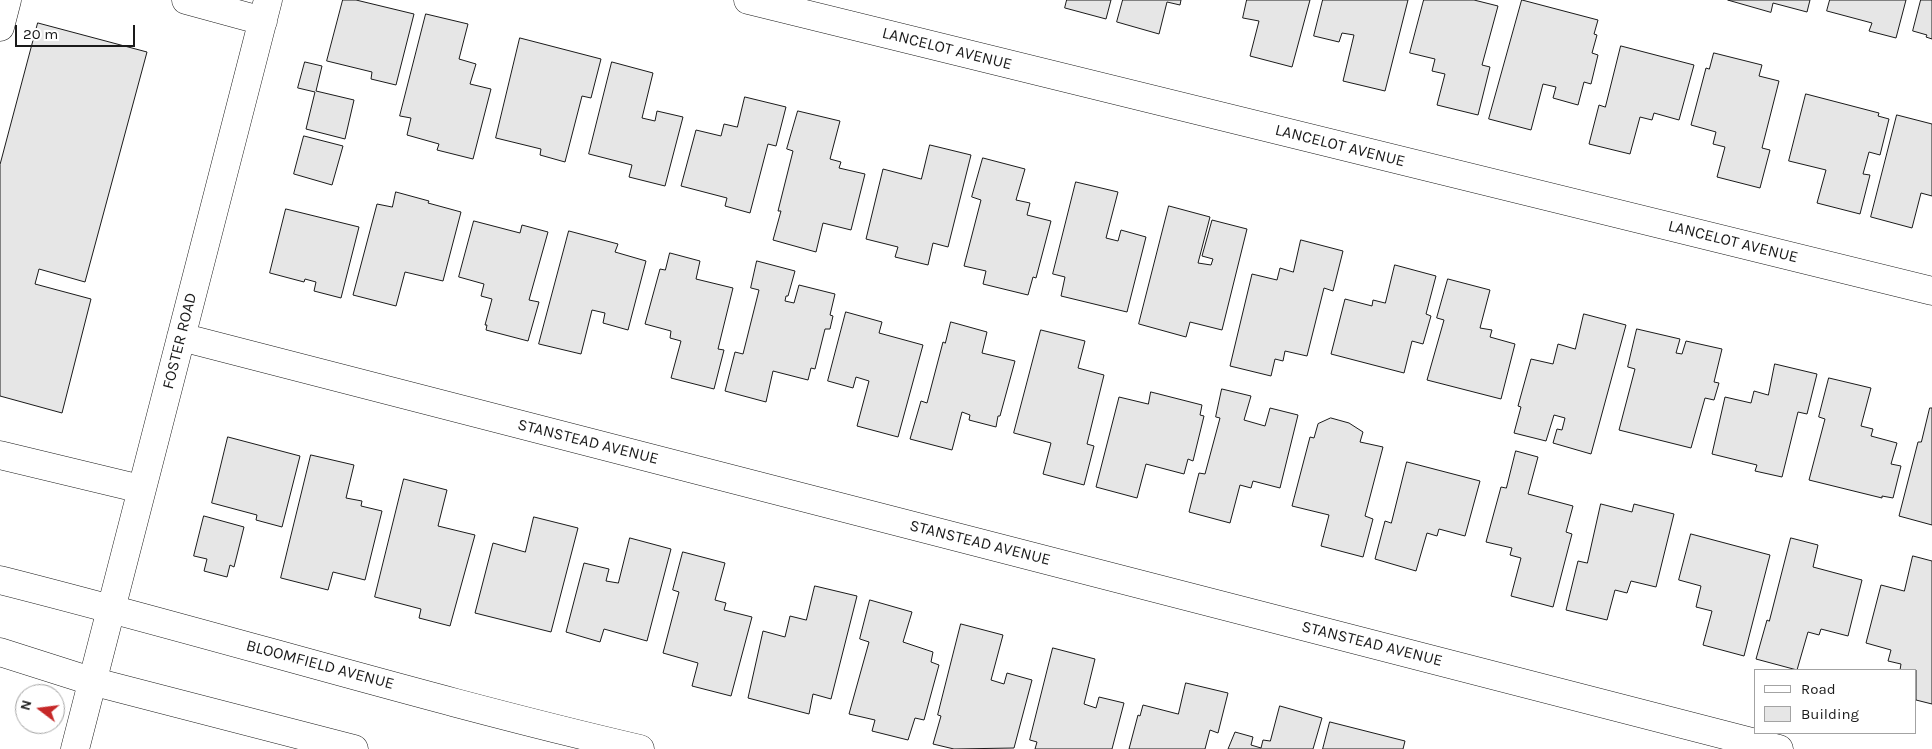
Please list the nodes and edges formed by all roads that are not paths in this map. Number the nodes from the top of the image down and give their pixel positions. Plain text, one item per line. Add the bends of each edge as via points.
1 (7, 0) edge
2 (186, 0) edge
3 (748, 0) edge
4 (266, 10) edge
5 (0, 27) edge
6 (1932, 291) edge
7 (181, 337) junction
8 (0, 455) edge
9 (142, 490) junction
10 (0, 580) edge
11 (110, 608) junction
12 (0, 652) edge
13 (92, 681) junction
14 (550, 739) edge
15 (75, 749) edge
16 (354, 749) edge
17 (640, 749) edge
18 (1779, 749) edge

1 - 5 street
2 - 4 street
3 - 6 street, LANCELOT AVENUE
4 - 7 street, FOSTER ROAD
7 - 9 street, FOSTER ROAD
7 - 18 street, STANSTEAD AVENUE
8 - 9 street
9 - 11 street, FOSTER ROAD
10 - 11 street, BLOOMFIELD AVENUE
11 - 13 street, FOSTER ROAD
11 - 14 street, BLOOMFIELD AVENUE
12 - 13 street
13 - 15 street, FOSTER ROAD
13 - 16 street
14 - 17 street, BLOOMFIELD AVENUE

